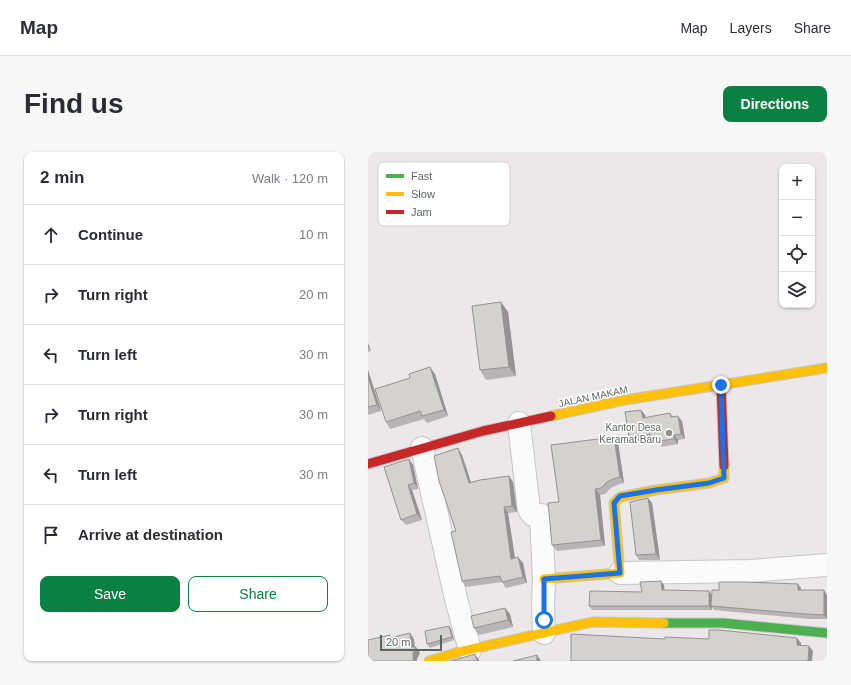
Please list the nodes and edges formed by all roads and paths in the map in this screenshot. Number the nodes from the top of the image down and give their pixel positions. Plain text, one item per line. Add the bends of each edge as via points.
1 (827, 368) edge
2 (721, 385) junction
3 (519, 423) junction
4 (422, 448) junction
5 (368, 464) edge
6 (827, 566) edge
7 (620, 573) junction
8 (544, 579) junction
9 (544, 620) junction
10 (827, 633) edge
11 (470, 650) junction
12 (429, 661) edge

1 - 2 street, JALAN MAKAM
2 - 3 street, JALAN MAKAM via 625,400
2 - 7 street via 724,478 709,483 620,496 614,503
3 - 4 street, JALAN MAKAM
3 - 8 street via 529,510 533,515 540,515
4 - 5 street, JALAN MAKAM
4 - 11 street
6 - 7 street via 750,571
7 - 8 street
8 - 9 street
9 - 10 street via 723,623
9 - 11 street
11 - 12 street

